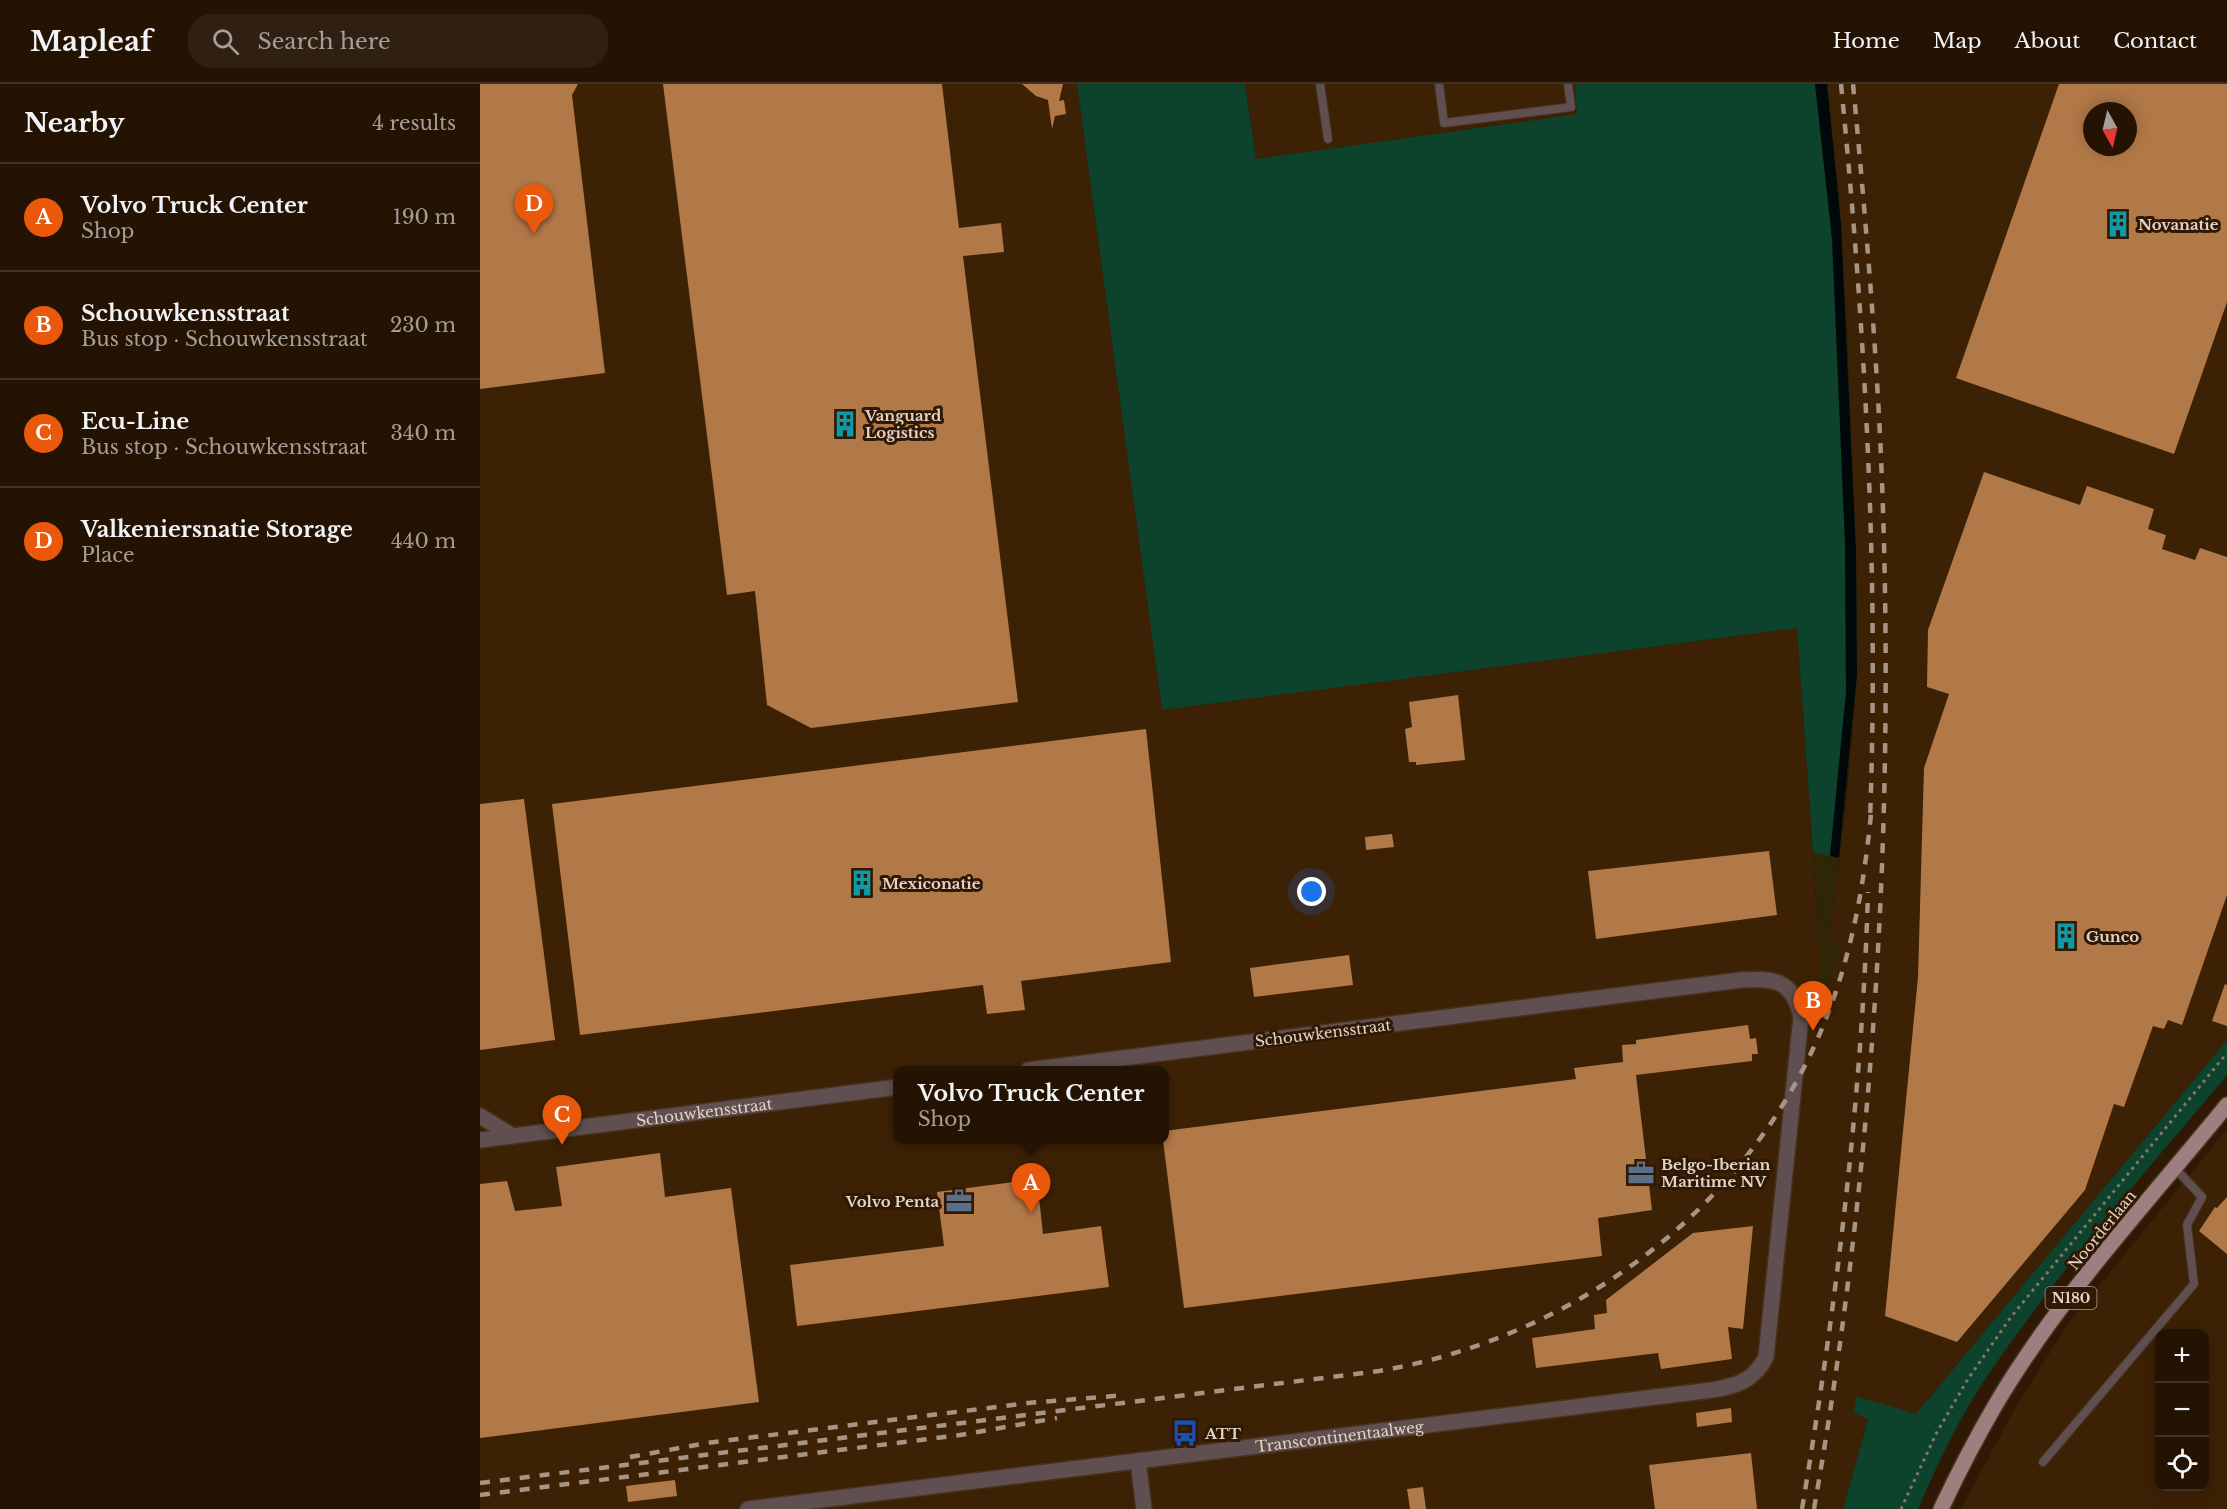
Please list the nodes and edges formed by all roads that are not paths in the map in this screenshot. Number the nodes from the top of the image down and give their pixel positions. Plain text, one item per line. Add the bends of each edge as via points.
1 (1320, 84) edge
2 (1439, 84) edge
3 (1568, 84) edge
4 (1328, 139) dead end
5 (1067, 1066) edge
6 (893, 1088) edge
7 (2227, 1105) edge
8 (480, 1116) edge
9 (513, 1136) junction
10 (480, 1140) edge
11 (2175, 1168) junction
12 (1749, 1379) joint
13 (1138, 1461) junction
14 (2043, 1462) dead end
15 (748, 1509) edge
16 (1144, 1509) edge
17 (1941, 1509) edge

1 - 4 lane
2 - 3 lane via 1444,123 1571,107
5 - 12 street, Schouwkensstraat via 1741,980 1778,981 1795,996 1800,1025 1766,1358
6 - 9 street, Schouwkensstraat
7 - 11 main road, Noorderlaan / N180
8 - 9 street
9 - 10 street, Schouwkensstraat
11 - 14 lane via 2202,1197 2187,1225 2194,1284
11 - 17 main road, Noorderlaan / N180 via 2032,1349 1996,1403
12 - 13 street, Transcontinentaalweg via 1712,1390
13 - 15 street, Transcontinentaalweg
13 - 16 street

